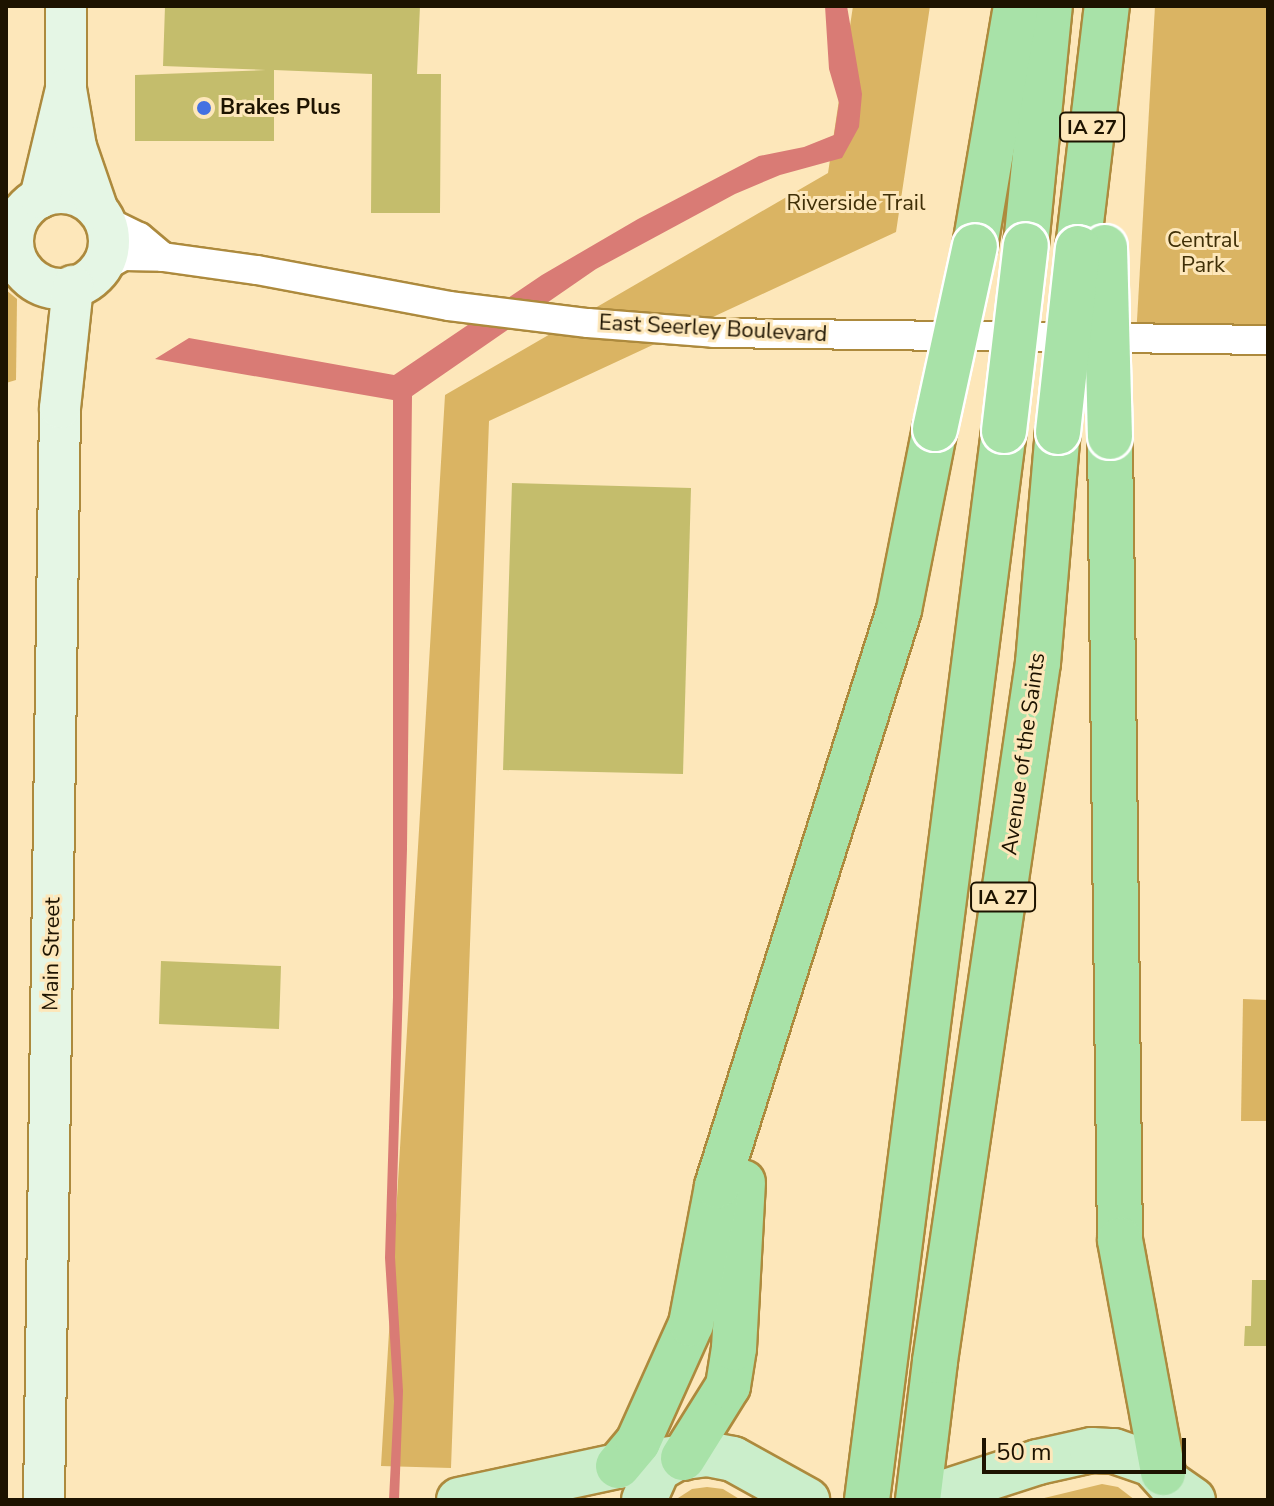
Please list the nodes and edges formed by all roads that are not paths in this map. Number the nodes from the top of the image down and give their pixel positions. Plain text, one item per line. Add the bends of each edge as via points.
1 (66, 6) edge
2 (1016, 6) edge
3 (1050, 6) edge
4 (1107, 6) edge
5 (1129, 6) edge
6 (66, 89) junction
7 (22, 214) edge
8 (102, 215) junction
9 (1091, 248) junction
10 (163, 257) junction
11 (19, 268) edge
12 (88, 277) junction
13 (1268, 340) edge
14 (60, 408) junction
15 (751, 1080) junction
16 (679, 1458) junction
17 (631, 1483) edge
18 (1175, 1489) edge
19 (44, 1500) edge
20 (459, 1500) edge
21 (807, 1500) edge
22 (867, 1500) edge
23 (920, 1500) edge

1 - 6 main road
2 - 15 highway, bridge via 975,246 899,610
3 - 22 highway, IA 27, bridge via 1004,431
4 - 9 highway, Avenue of the Saints / IA 27
5 - 9 highway
6 - 7 main road
6 - 8 main road via 76,147
7 - 8 main road via 55,193 70,194
7 - 11 main road via 14,251
8 - 10 street, East Seerley Boulevard
8 - 12 main road via 109,253
9 - 18 highway, bridge via 1110,437 1120,1240
9 - 23 highway, Avenue of the Saints / IA 27, bridge via 1058,432 1038,663 935,1361
10 - 12 street, East Seerley Boulevard via 124,256
10 - 13 street, East Seerley Boulevard via 449,306 714,333
11 - 12 main road via 61,289
11 - 14 main road, Main Street via 39,298
12 - 14 main road, Main Street
14 - 19 main road, Main Street
15 - 16 highway via 728,1386
15 - 17 highway via 717,1186 691,1324 638,1442
16 - 17 main road
16 - 21 main road via 707,1454 733,1459
17 - 20 main road
18 - 23 main road via 1132,1455 1092,1450

